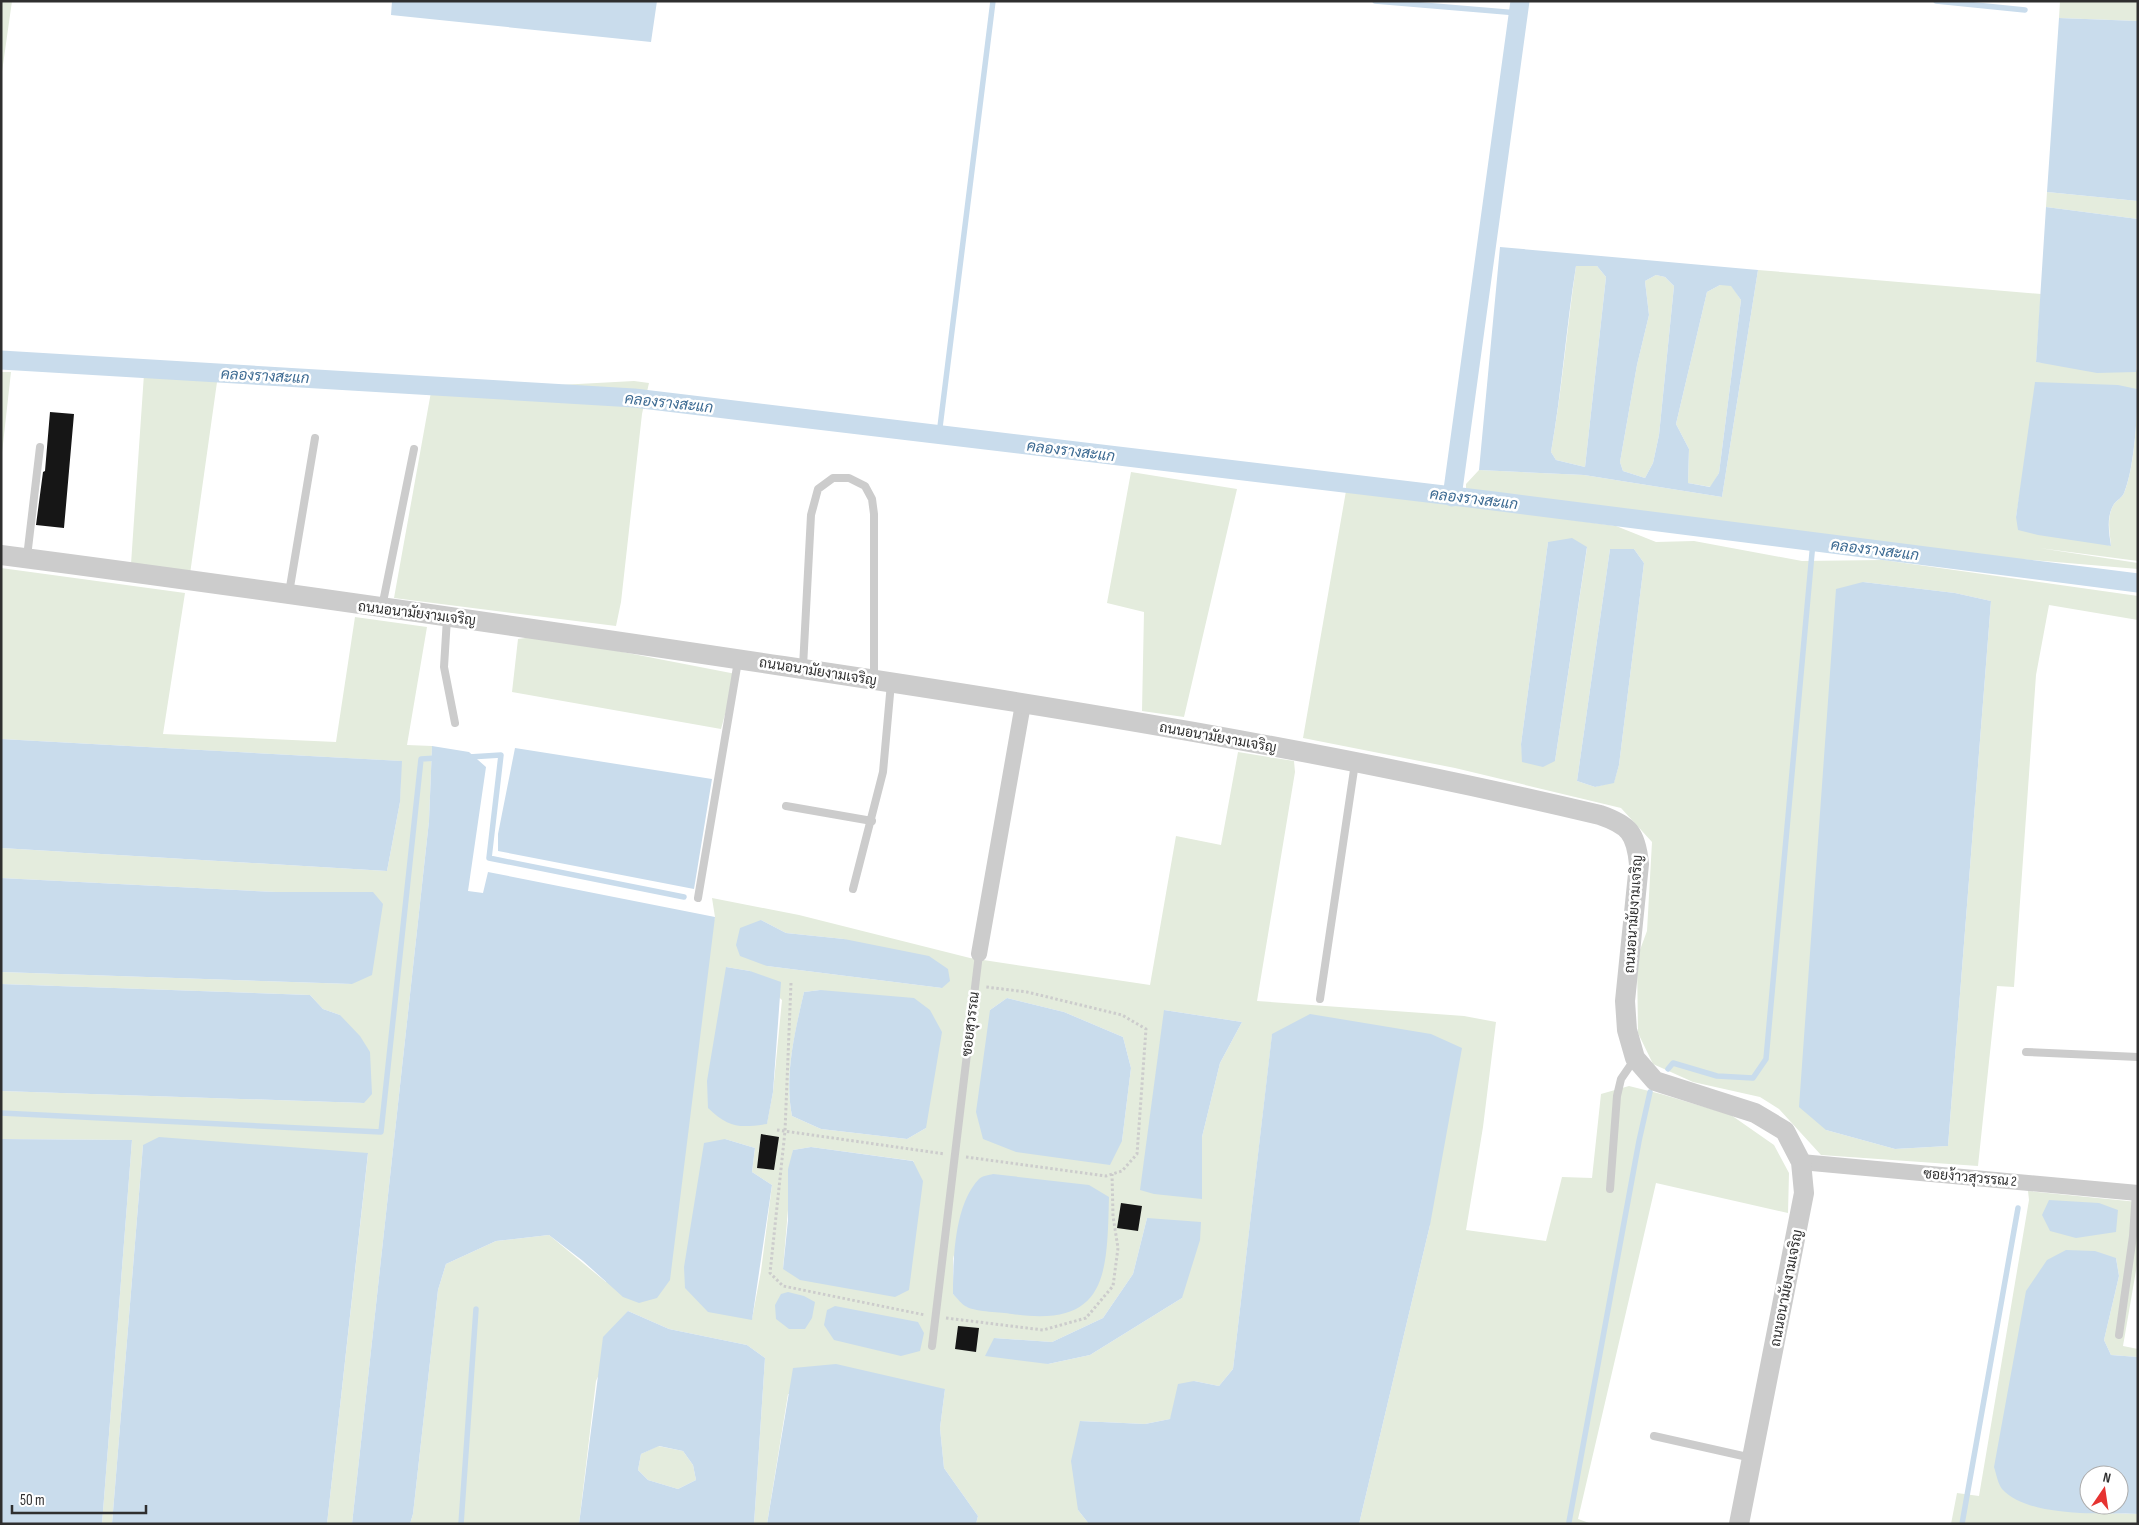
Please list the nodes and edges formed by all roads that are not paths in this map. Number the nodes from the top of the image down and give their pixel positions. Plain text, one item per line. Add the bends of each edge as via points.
1 (315, 438) dead end
2 (40, 447) dead end
3 (414, 449) dead end
4 (1, 555) edge
5 (27, 558) junction
6 (288, 596) junction
7 (381, 609) junction
8 (447, 617) junction
9 (738, 659) junction
10 (803, 669) junction
11 (882, 681) junction
12 (1023, 704) junction
13 (455, 723) dead end
14 (1355, 762) junction
15 (786, 806) dead end
16 (872, 821) junction
17 (853, 889) dead end
18 (698, 898) dead end
19 (979, 954) joint
20 (1320, 998) dead end
21 (2026, 1052) dead end
22 (2138, 1057) edge
23 (1635, 1058) junction
24 (1801, 1162) junction
25 (1610, 1189) dead end
26 (2137, 1193) edge
27 (2119, 1335) dead end
28 (932, 1346) dead end
29 (1654, 1436) dead end
30 (1753, 1458) junction
31 (1739, 1524) edge

1 - 6 lane
2 - 5 lane
3 - 7 lane
4 - 5 street, ถนนอนามัยงามเจริญ
5 - 6 street, ถนนอนามัยงามเจริญ
6 - 7 street, ถนนอนามัยงามเจริญ
7 - 8 street, ถนนอนามัยงามเจริญ
8 - 9 street, ถนนอนามัยงามเจริญ
8 - 13 lane via 444,667
9 - 10 street, ถนนอนามัยงามเจริญ
9 - 18 lane
10 - 11 street, ถนนอนามัยงามเจริญ
10 - 11 lane via 811,515 818,489 833,478 849,478 865,486 872,499
11 - 12 street, ถนนอนามัยงามเจริญ
11 - 16 lane via 883,772
12 - 14 street, ถนนอนามัยงามเจริญ
12 - 19 street, ซอยสุวรรณ
14 - 20 lane
14 - 23 street, ถนนอนามัยงามเจริญ via 1600,815 1620,822 1630,831 1637,844 1640,864 1625,1001 1627,1030
15 - 16 lane
16 - 17 lane
19 - 28 lane, ซอยสุวรรณ
21 - 22 lane
23 - 24 street, ถนนอนามัยงามเจริญ via 1655,1082 1755,1112 1786,1131
23 - 25 lane via 1621,1079 1617,1096
24 - 26 street, ซอยง้าวสุวรรณ 2
24 - 30 street, ถนนอนามัยงามเจริญ via 1804,1193
26 - 27 lane
29 - 30 lane
30 - 31 street, ถนนอนามัยงามเจริญ

